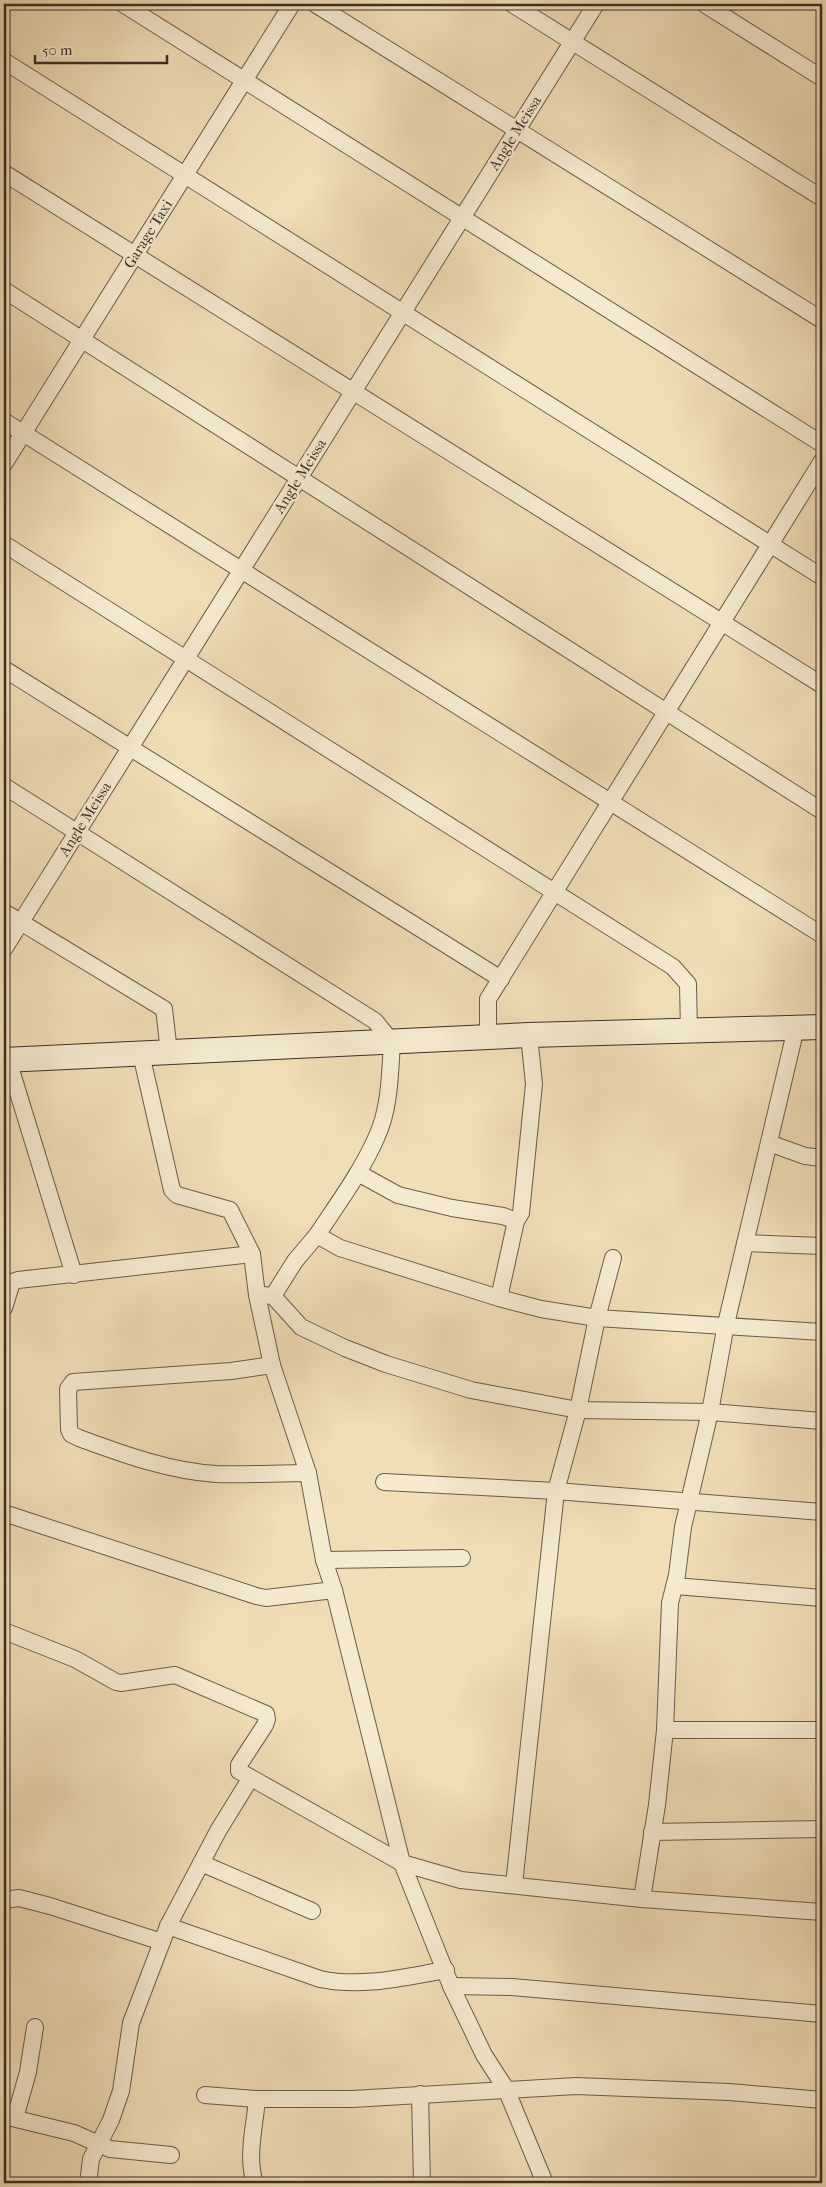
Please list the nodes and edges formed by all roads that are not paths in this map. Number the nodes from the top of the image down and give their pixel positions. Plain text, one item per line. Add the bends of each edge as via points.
1 (123, 4) edge
2 (292, 4) edge
3 (314, 4) edge
4 (512, 4) edge
5 (596, 4) edge
6 (704, 4) edge
7 (573, 42) junction
8 (4, 61) edge
9 (822, 78) edge
10 (244, 80) junction
11 (517, 130) junction
12 (4, 173) edge
13 (185, 175) junction
14 (822, 198) edge
15 (462, 217) junction
16 (134, 254) junction
17 (4, 290) edge
18 (403, 312) junction
19 (822, 320) edge
20 (81, 340) junction
21 (353, 392) junction
22 (4, 421) edge
23 (23, 433) junction
24 (822, 444) edge
25 (822, 461) edge
26 (4, 464) edge
27 (299, 478) junction
28 (4, 544) edge
29 (770, 545) junction
30 (241, 570) junction
31 (822, 577) edge
32 (722, 622) junction
33 (186, 658) junction
34 (4, 669) edge
35 (822, 685) edge
36 (667, 712) junction
37 (130, 748) junction
38 (4, 786) edge
39 (610, 803) junction
40 (822, 811) edge
41 (77, 832) junction
42 (554, 894) junction
43 (4, 912) edge
44 (20, 922) junction
45 (822, 935) edge
46 (4, 949) edge
47 (501, 979) junction
48 (822, 1027) edge
49 (796, 1028) junction
50 (689, 1031) junction
51 (530, 1035) junction
52 (488, 1037) junction
53 (392, 1042) junction
54 (169, 1052) junction
55 (141, 1054) junction
56 (6, 1060) edge
57 (768, 1144) junction
58 (822, 1158) edge
59 (358, 1174) junction
60 (516, 1221) junction
61 (317, 1235) junction
62 (745, 1243) junction
63 (822, 1246) edge
64 (252, 1254) junction
65 (613, 1258) dead end
66 (74, 1274) junction
67 (265, 1295) junction
68 (499, 1298) junction
69 (4, 1308) edge
70 (597, 1318) junction
71 (726, 1324) junction
72 (822, 1332) edge
73 (272, 1365) junction
74 (578, 1410) junction
75 (710, 1412) junction
76 (822, 1421) edge
77 (308, 1473) junction
78 (384, 1482) dead end
79 (556, 1491) junction
80 (688, 1502) junction
81 (822, 1512) edge
82 (4, 1513) edge
83 (462, 1558) dead end
84 (324, 1560) junction
85 (675, 1586) junction
86 (334, 1590) junction
87 (822, 1598) edge
88 (4, 1632) edge
89 (665, 1730) junction
90 (822, 1730) edge
91 (250, 1778) junction
92 (822, 1829) edge
93 (652, 1832) junction
94 (201, 1863) junction
95 (402, 1863) junction
96 (514, 1885) junction
97 (642, 1899) junction
98 (4, 1900) edge
99 (312, 1911) dead end
100 (822, 1912) edge
101 (168, 1926) junction
102 (162, 1942) junction
103 (449, 1978) junction
104 (822, 2014) edge
105 (35, 2028) dead end
106 (506, 2089) junction
107 (420, 2094) junction
108 (205, 2095) dead end
109 (257, 2100) junction
110 (822, 2100) edge
111 (10, 2117) edge
112 (98, 2145) junction
113 (171, 2155) dead end
114 (88, 2183) edge
115 (255, 2183) edge
116 (422, 2183) edge
117 (545, 2183) edge

1 - 10 street
2 - 10 street, Garage Taxi
3 - 11 street
4 - 7 street
5 - 7 street, Angle Meissa
6 - 9 street
7 - 11 street, Angle Meissa
7 - 14 street
8 - 13 street
10 - 13 street, Garage Taxi
10 - 15 street
11 - 15 street, Angle Meissa
11 - 19 street
12 - 16 street
13 - 16 street, Garage Taxi
13 - 18 street
15 - 18 street, Angle Meissa
15 - 24 street
16 - 20 street, Garage Taxi
16 - 21 street
17 - 20 street
18 - 21 street, Angle Meissa
18 - 29 street
20 - 23 street, Garage Taxi
20 - 27 street
21 - 27 street, Angle Meissa
21 - 32 street
22 - 23 street
23 - 26 street, Garage Taxi
23 - 30 street
25 - 29 street
27 - 30 street, Angle Meissa
27 - 36 street
28 - 33 street
29 - 31 street
29 - 32 street
30 - 33 street, Angle Meissa
30 - 39 street
32 - 35 street
32 - 36 street
33 - 37 street, Angle Meissa
33 - 42 street
34 - 37 street
36 - 39 street
36 - 40 street
37 - 41 street, Angle Meissa
37 - 47 street
38 - 41 street
39 - 42 street
39 - 45 street
41 - 44 street, Angle Meissa
41 - 53 street via 375,1021
42 - 47 street
42 - 50 street via 673,967 688,984
43 - 44 street
44 - 46 street, Angle Meissa
44 - 54 street via 164,1010
47 - 52 street via 488,999
48 - 49 street
49 - 50 street
49 - 57 street
50 - 51 street
51 - 52 street
51 - 60 street via 534,1084 521,1213
52 - 53 street
53 - 54 street
53 - 59 street via 386,1099 378,1135
54 - 55 street
55 - 56 street
55 - 64 street via 172,1190 177,1195 230,1210
56 - 66 street
57 - 58 street
57 - 62 street
59 - 60 street via 398,1195
59 - 61 street
60 - 68 street
61 - 67 street
61 - 68 street via 340,1248
62 - 63 street
62 - 71 street
64 - 66 street
64 - 67 street
65 - 70 street
66 - 69 street via 12,1282
67 - 73 street
67 - 74 street via 301,1327 386,1364 470,1390
68 - 70 street
70 - 71 street
70 - 74 street
71 - 72 street
71 - 75 street
73 - 77 street
73 - 77 street via 73,1382 68,1389 69,1429 78,1438 129,1457 184,1470 216,1474
74 - 75 street
74 - 79 street
75 - 76 street
75 - 80 street
77 - 84 street
78 - 79 street
79 - 80 street
79 - 96 street
80 - 81 street
80 - 85 street
82 - 86 street via 256,1596 266,1598
83 - 84 street
84 - 86 street
85 - 87 street
85 - 89 street via 670,1603
86 - 95 street
88 - 91 street via 74,1659 116,1682 175,1675 266,1714 265,1725 240,1765 239,1771
89 - 90 street
89 - 93 street
91 - 94 street
91 - 95 street
92 - 93 street
93 - 97 street
94 - 99 street
94 - 101 street
95 - 96 street via 461,1880
95 - 103 street
96 - 97 street
97 - 100 street
98 - 102 street via 19,1898 50,1906
101 - 102 street
101 - 103 street via 342,1984
102 - 112 street via 131,2023 120,2091 111,2120
103 - 104 street via 512,1987
103 - 106 street via 484,2055
105 - 111 street via 28,2072
106 - 107 street
106 - 110 street via 576,2086 729,2092
106 - 117 street
107 - 109 street
107 - 116 street
108 - 109 street
109 - 115 street via 252,2176
111 - 112 street via 74,2133
112 - 113 street
112 - 114 street via 91,2159

